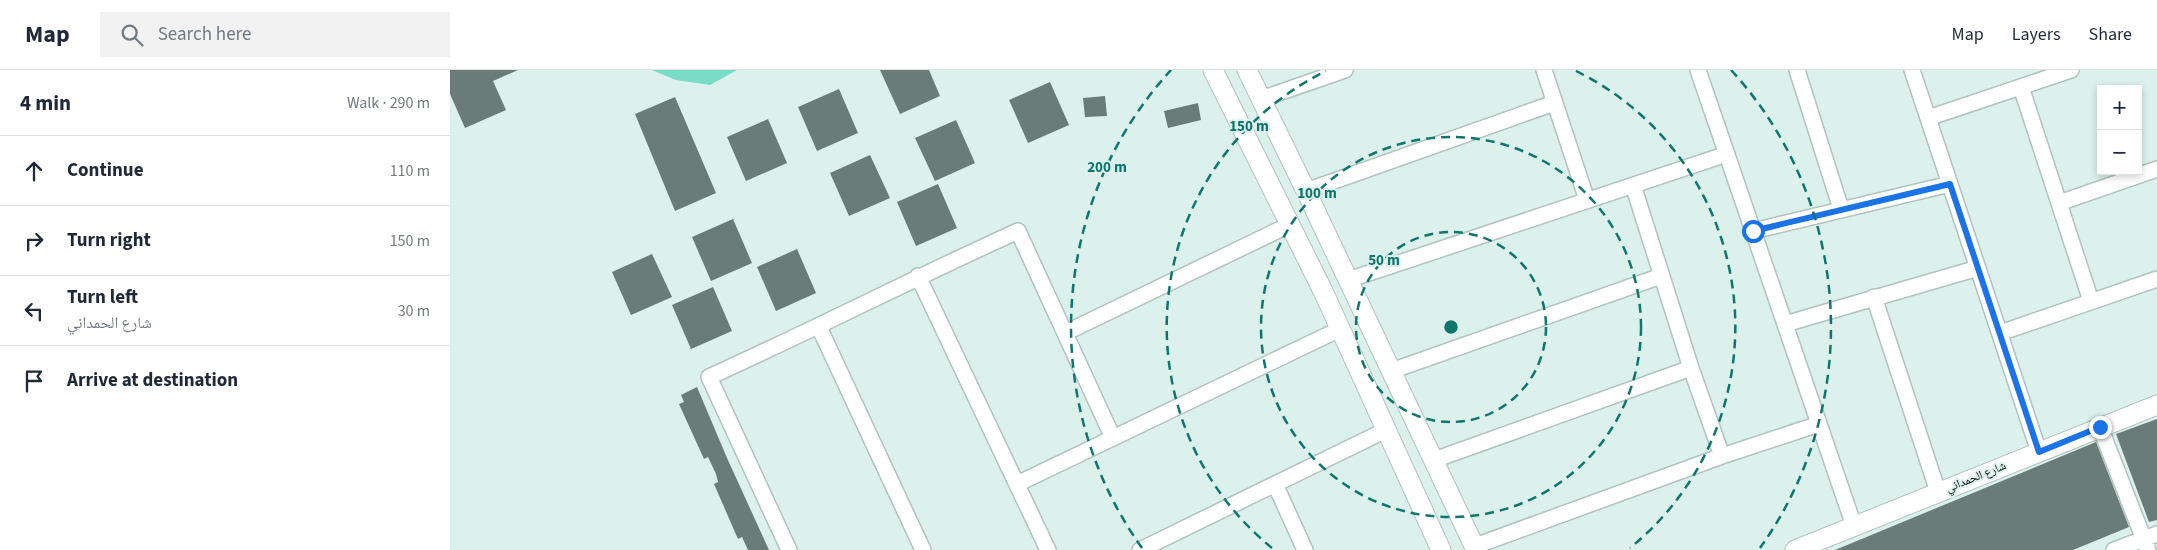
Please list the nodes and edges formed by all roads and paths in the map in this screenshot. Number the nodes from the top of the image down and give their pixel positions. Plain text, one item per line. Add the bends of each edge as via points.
1 (1213, 70) edge
2 (1247, 70) edge
3 (1345, 70) edge
4 (1544, 70) edge
5 (1698, 70) edge
6 (1797, 70) edge
7 (1912, 70) edge
8 (2071, 70) edge
9 (2021, 87) junction
10 (1261, 99) junction
11 (1554, 103) junction
12 (1928, 118) junction
13 (1240, 128) junction
14 (1727, 154) junction
15 (2157, 169) edge
16 (1950, 184) junction
17 (1633, 185) junction
18 (1306, 191) junction
19 (1587, 200) junction
20 (2059, 204) junction
21 (1841, 209) junction
22 (1290, 226) junction
23 (1753, 231) junction
24 (1978, 268) junction
25 (918, 276) junction
26 (1662, 276) junction
27 (2157, 279) edge
28 (1348, 280) junction
29 (1874, 297) junction
30 (2092, 302) junction
31 (1785, 324) junction
32 (819, 327) junction
33 (1340, 329) junction
34 (1065, 333) junction
35 (2000, 333) junction
36 (1691, 368) junction
37 (1391, 370) junction
38 (2157, 405) edge
39 (1819, 424) junction
40 (2100, 427) junction
41 (1386, 430) junction
42 (1113, 438) junction
43 (2039, 452) junction
44 (1722, 456) junction
45 (1434, 460) junction
46 (1017, 484) junction
47 (1274, 484) junction
48 (1938, 492) junction
49 (1854, 526) junction
50 (2150, 541) edge
51 (1167, 544) edge
52 (1475, 548) edge
53 (789, 550) edge
54 (923, 550) edge
55 (1048, 550) edge
56 (1140, 550) edge
57 (1305, 550) edge
58 (1441, 550) edge
59 (1795, 550) edge
60 (2114, 550) edge

1 - 13 street
2 - 10 street
3 - 10 street
4 - 11 street
5 - 14 street
6 - 21 street
7 - 12 street
8 - 9 street
9 - 12 street
9 - 20 street
10 - 13 street via 1246,111
10 - 18 street
11 - 18 street
11 - 19 street
12 - 16 street
13 - 22 street
14 - 17 street
14 - 23 street
15 - 20 street
16 - 21 street
16 - 24 street
17 - 19 street
17 - 26 street
18 - 28 street
19 - 28 street
20 - 30 street
21 - 23 street
22 - 33 street
22 - 34 street
23 - 31 street
24 - 29 street
24 - 35 street
25 - 32 street
25 - 34 street via 1018,231
25 - 46 street
26 - 36 street
26 - 37 street
27 - 30 street
28 - 37 street
29 - 31 street
29 - 48 street
30 - 35 street
31 - 39 street
32 - 53 street via 709,377
32 - 54 street
33 - 41 street
33 - 42 street
34 - 42 street
35 - 43 street
36 - 44 street
36 - 45 street
37 - 45 street
38 - 40 street, شارع الحمداني
39 - 44 street
39 - 49 street
40 - 43 street, شارع الحمداني
40 - 50 street
41 - 47 street
41 - 58 street
42 - 46 street
43 - 48 street, شارع الحمداني
44 - 52 street
45 - 52 street
46 - 55 street
47 - 51 street
47 - 57 street
48 - 49 street, شارع الحمداني
49 - 59 street, شارع الحمداني
50 - 60 street
51 - 56 street

